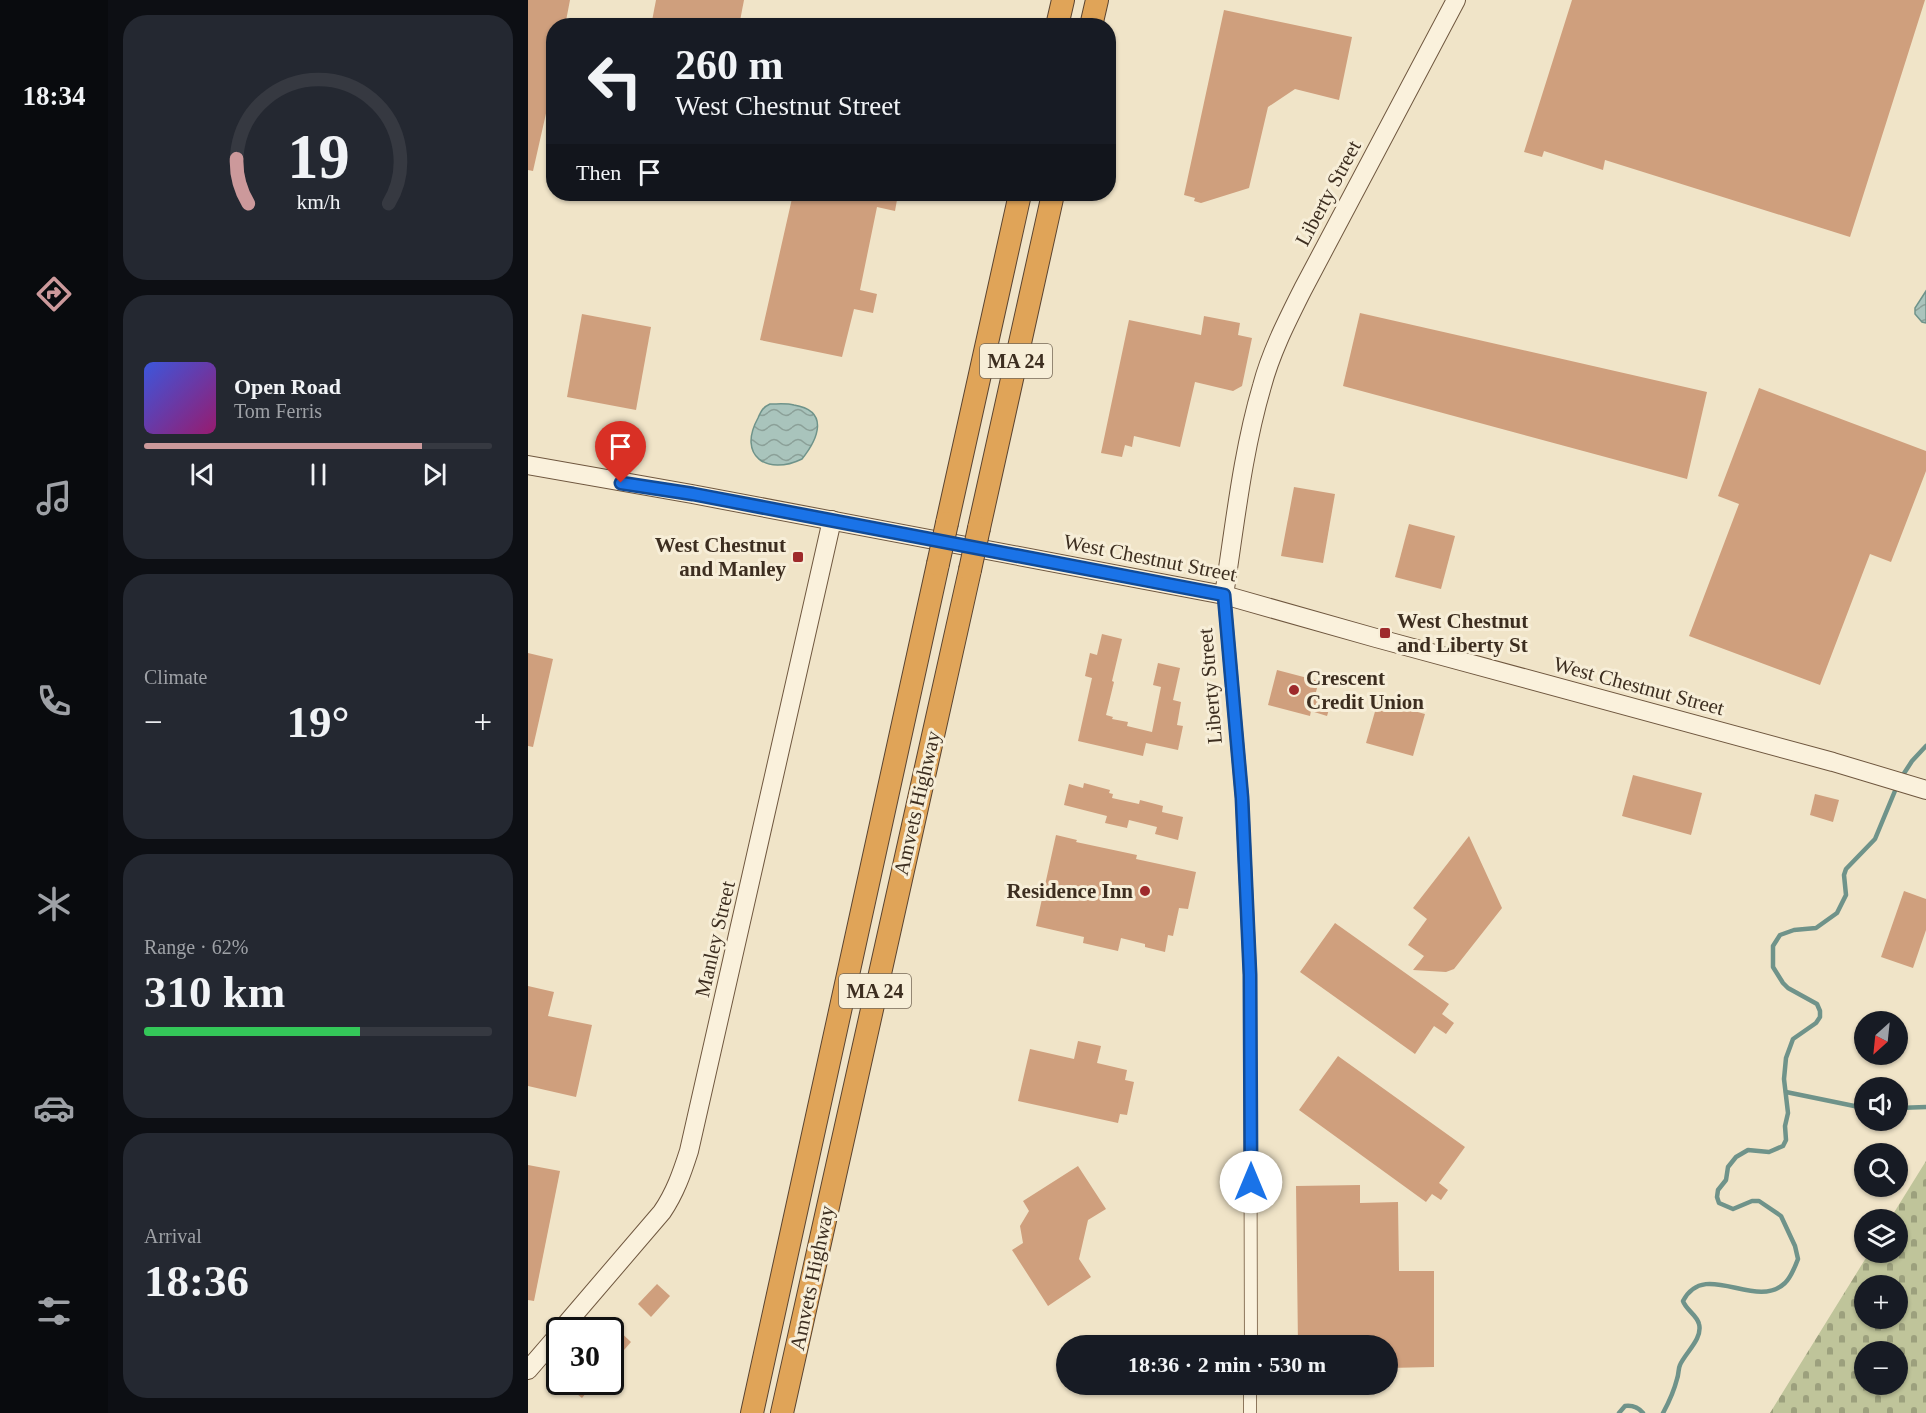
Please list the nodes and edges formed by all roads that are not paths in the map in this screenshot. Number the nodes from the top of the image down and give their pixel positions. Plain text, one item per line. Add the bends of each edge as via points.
1 (1063, 0) edge
2 (1097, 0) edge
3 (1456, 0) edge
4 (1059, 18) edge
5 (1093, 18) edge
6 (1018, 201) edge
7 (1051, 201) edge
8 (528, 465) edge
9 (831, 520) junction
10 (1224, 595) junction
11 (1925, 790) edge
12 (573, 1317) edge
13 (1251, 1335) edge
14 (769, 1340) junction
15 (546, 1349) edge
16 (528, 1370) edge
17 (1250, 1395) edge
18 (744, 1413) edge
19 (753, 1413) edge
20 (784, 1413) edge
21 (1250, 1413) edge

1 - 4 highway
2 - 5 highway
3 - 10 main road, Liberty Street via 1279,338 1262,385 1248,445
6 - 14 highway, Amvets Highway / MA 24, bridge
7 - 20 highway, Amvets Highway / MA 24, bridge
8 - 9 main road, West Chestnut Street
9 - 10 main road, West Chestnut Street
9 - 12 main road, Manley Street via 740,934 683,1171 662,1212
10 - 11 main road, West Chestnut Street
10 - 13 street, Liberty Street via 1242,798 1250,975
14 - 18 highway
14 - 19 highway, Amvets Highway / MA 24
15 - 16 main road, Manley Street
17 - 21 street

